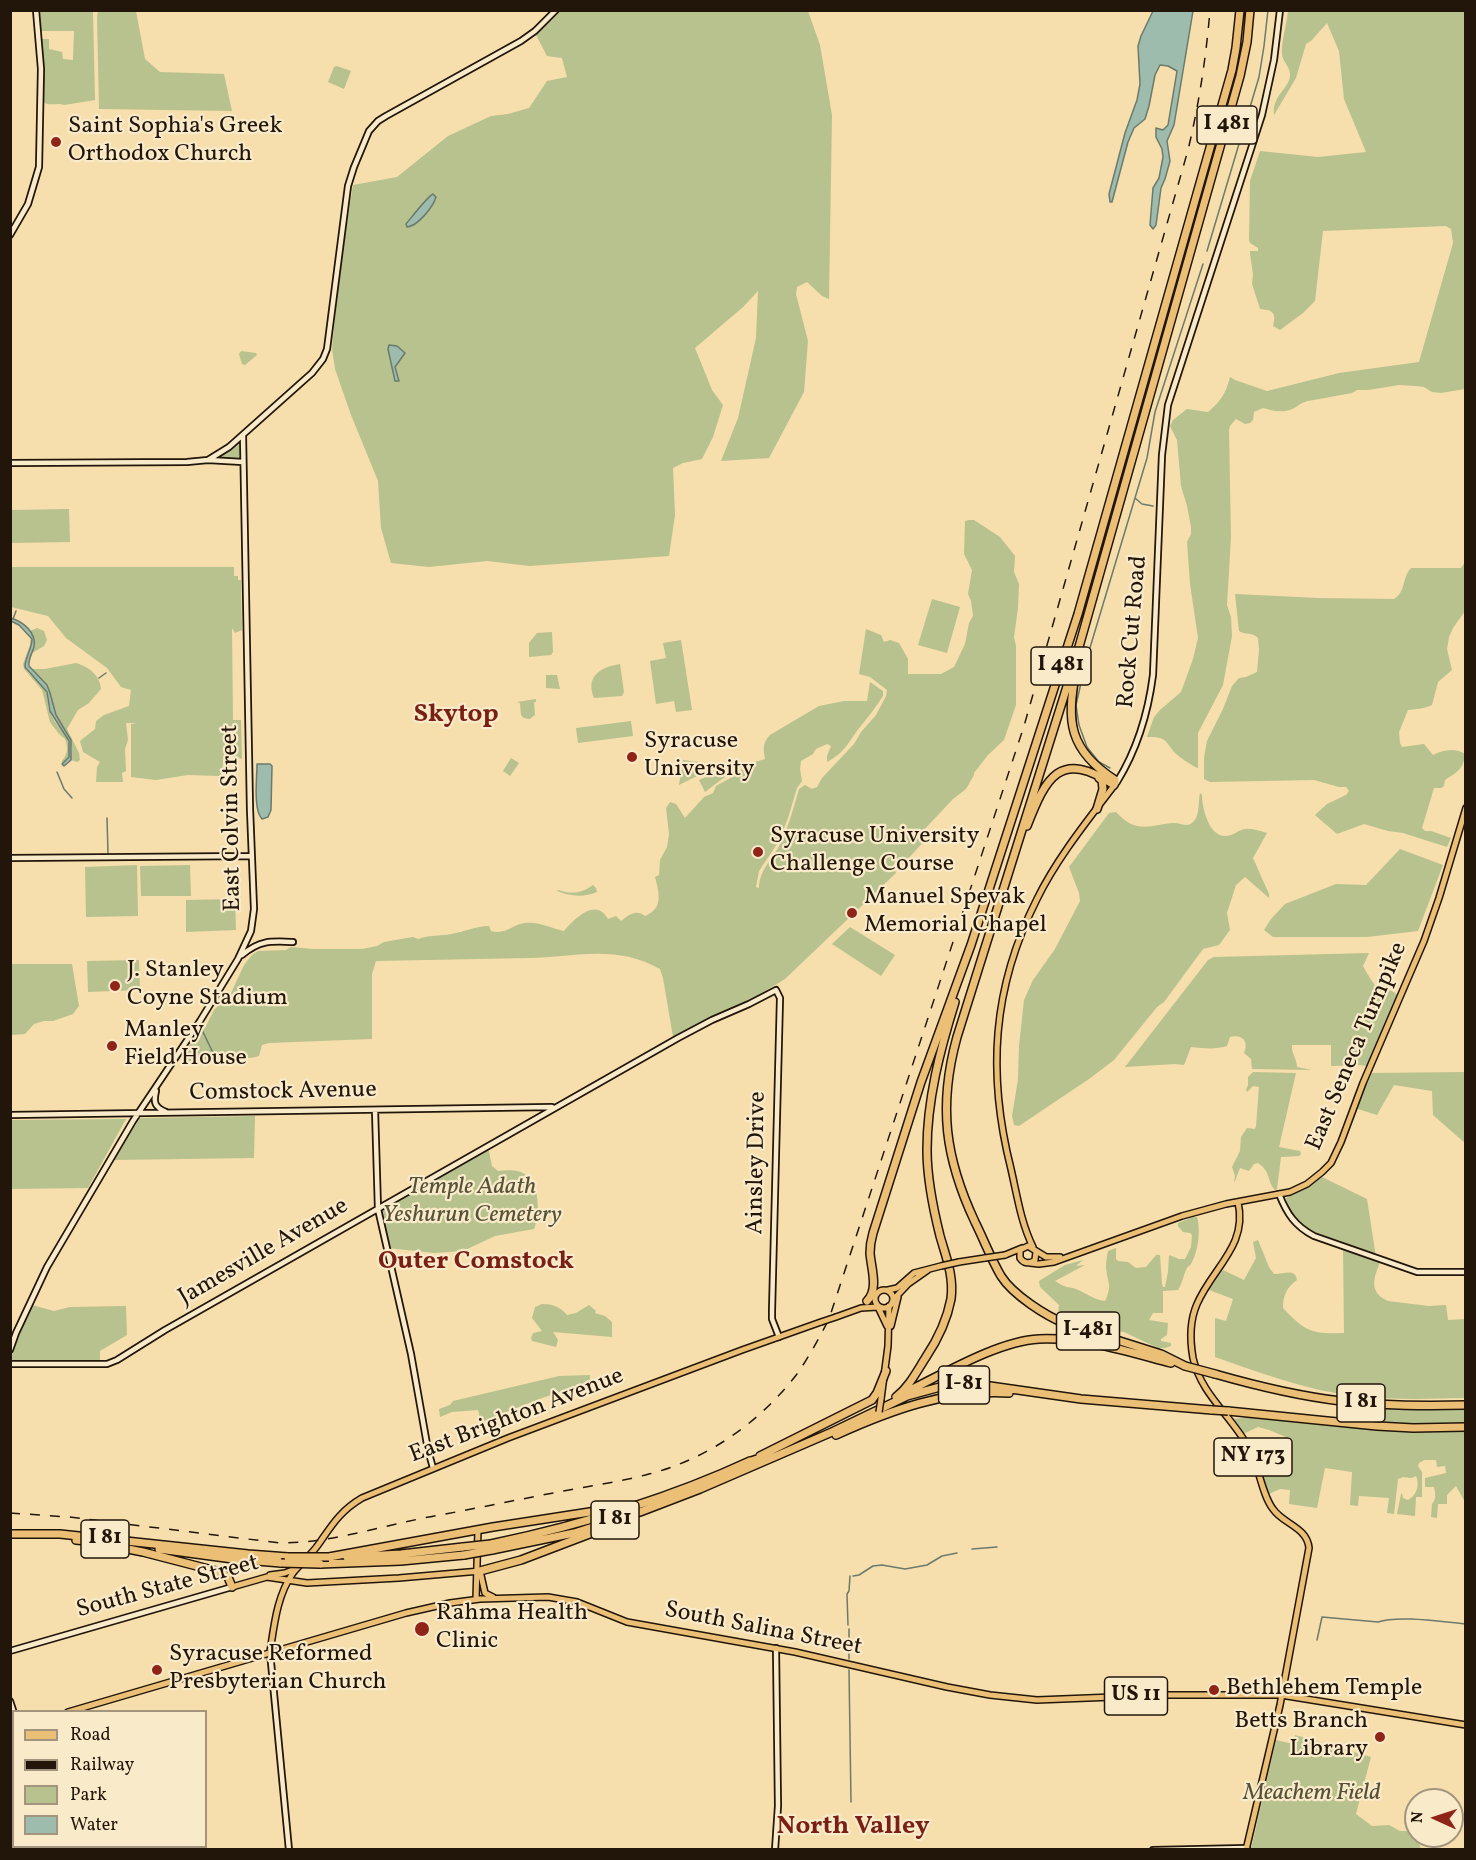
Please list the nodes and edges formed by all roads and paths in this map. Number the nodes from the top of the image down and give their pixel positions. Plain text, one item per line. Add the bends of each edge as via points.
1 (36, 10) edge
2 (556, 10) edge
3 (1240, 10) edge
4 (1250, 10) edge
5 (1281, 10) edge
6 (10, 235) edge
7 (243, 435) junction
8 (208, 460) junction
9 (243, 462) junction
10 (10, 464) edge
11 (1089, 614) junction
12 (1095, 774) junction
13 (1115, 784) junction
14 (1466, 808) edge
15 (1097, 810) junction
16 (251, 856) junction
17 (10, 858) edge
18 (1002, 893) junction
19 (293, 942) dead end
20 (971, 945) junction
21 (238, 959) junction
22 (776, 990) joint
23 (966, 1008) joint
24 (159, 1084) junction
25 (555, 1107) junction
26 (375, 1110) junction
27 (138, 1113) junction
28 (169, 1113) junction
29 (10, 1115) edge
30 (1279, 1194) junction
31 (1238, 1202) junction
32 (1221, 1205) junction
33 (378, 1209) junction
34 (1240, 1218) junction
35 (1026, 1232) junction
36 (1023, 1247) junction
37 (1034, 1250) junction
38 (1006, 1255) junction
39 (1020, 1258) junction
40 (1065, 1258) junction
41 (1030, 1263) junction
42 (872, 1266) junction
43 (928, 1270) junction
44 (1466, 1272) edge
45 (888, 1290) junction
46 (901, 1292) junction
47 (876, 1294) junction
48 (867, 1301) junction
49 (891, 1304) junction
50 (878, 1307) junction
51 (861, 1308) junction
52 (888, 1333) junction
53 (779, 1337) junction
54 (1027, 1341) joint
55 (10, 1350) edge
56 (10, 1364) edge
57 (1185, 1366) junction
58 (886, 1371) junction
59 (896, 1397) junction
60 (1120, 1403) junction
61 (1466, 1405) edge
62 (879, 1414) junction
63 (1265, 1414) joint
64 (1466, 1427) edge
65 (748, 1462) junction
66 (433, 1468) junction
67 (733, 1475) junction
68 (646, 1504) junction
69 (640, 1512) junction
70 (477, 1530) junction
71 (10, 1534) edge
72 (10, 1539) edge
73 (91, 1542) junction
74 (491, 1547) junction
75 (464, 1551) junction
76 (329, 1557) junction
77 (297, 1569) junction
78 (479, 1571) junction
79 (292, 1574) junction
80 (262, 1578) junction
81 (289, 1581) junction
82 (301, 1582) junction
83 (232, 1587) junction
84 (496, 1597) junction
85 (478, 1599) junction
86 (776, 1648) junction
87 (10, 1651) edge
88 (270, 1652) junction
89 (1281, 1695) junction
90 (75, 1710) edge
91 (1466, 1725) edge
92 (1247, 1849) edge
93 (289, 1850) edge
94 (775, 1850) edge
95 (1153, 1850) edge

1 - 6 street via 41,69 39,167 28,204
2 - 7 street via 521,41 373,126 345,198 323,359
3 - 20 highway, I 481 via 1232,70 1078,614
4 - 11 highway, I 481 via 1240,76
5 - 13 street, Rock Cut Road via 1257,134 1168,405 1150,701 1143,730
7 - 8 street
7 - 9 street, East Colvin Street
8 - 9 street
8 - 10 street
9 - 16 street, East Colvin Street
11 - 13 highway via 1072,688 1071,722 1084,753
11 - 18 highway, I 481
12 - 13 highway
12 - 15 highway via 1103,783
12 - 18 highway via 1067,770 1046,784
13 - 15 main road, Rock Cut Road
14 - 30 main road, East Seneca Turnpike via 1427,932 1336,1154 1314,1179
15 - 35 main road, Rock Cut Road via 1037,899 1015,951 1004,992 996,1055 999,1112
16 - 17 street
16 - 21 street, East Colvin Street via 253,923
18 - 23 highway, I 481
19 - 21 street via 262,943
20 - 42 highway, I 481 via 921,1082 873,1233
20 - 59 highway via 933,1084 928,1132 930,1183 950,1272 951,1298 944,1326
21 - 24 street, East Colvin Street
22 - 25 street, Jamesville Avenue via 703,1024
22 - 53 street, Ainsley Drive via 780,998 772,1319
23 - 57 highway, I-481 via 949,1075 945,1102 947,1134 966,1203 1003,1278 1024,1299 1054,1319 1161,1354
24 - 27 street, East Colvin Street
24 - 28 street via 154,1102
25 - 26 street, Comstock Avenue
25 - 33 street, Jamesville Avenue
26 - 28 street, Comstock Avenue
26 - 33 street
27 - 28 street, Comstock Avenue
27 - 29 street, Comstock Avenue
27 - 55 street, East Colvin Street via 41,1277
30 - 31 main road, East Seneca Turnpike
30 - 44 street via 1294,1223 1314,1236 1417,1272
31 - 32 main road
31 - 34 main road, NY 173
32 - 34 main road via 1234,1209
32 - 40 main road
33 - 56 street, Jamesville Avenue via 111,1363
33 - 66 street
34 - 89 main road, NY 173 via 1237,1238 1194,1313 1192,1354 1207,1392 1250,1450 1270,1505 1305,1535 1308,1543
35 - 36 main road, Rock Cut Road
35 - 37 main road, Rock Cut Road
36 - 37 main road
36 - 38 main road
36 - 39 main road
37 - 40 main road via 1046,1257
37 - 41 main road via 1035,1260
38 - 39 main road
38 - 43 main road, bridge
39 - 41 main road
40 - 41 main road
42 - 47 highway via 878,1281
42 - 48 highway via 873,1290
43 - 45 main road via 914,1272 897,1288
43 - 46 main road
45 - 47 main road
45 - 49 main road
46 - 49 main road
46 - 52 main road
47 - 48 main road, East Brighton Avenue
47 - 50 main road
48 - 51 main road, East Brighton Avenue
49 - 50 main road
49 - 52 main road
50 - 51 main road, East Brighton Avenue
50 - 52 main road
51 - 53 main road, East Brighton Avenue, bridge
52 - 58 main road
53 - 66 main road, East Brighton Avenue
54 - 57 highway, I 81 via 1070,1341
54 - 59 highway, I-81 via 981,1356
57 - 61 highway, I 81, bridge via 1286,1392 1340,1401
58 - 62 main road, bridge
58 - 65 highway via 872,1400
59 - 65 highway, I-81
60 - 62 highway via 972,1392
60 - 63 highway, I-81, bridge
60 - 67 highway, I-81 via 983,1385 940,1388 907,1396
62 - 67 highway
63 - 64 highway, I 81 via 1359,1425
65 - 68 highway, I 81
66 - 77 main road, East Brighton Avenue via 351,1505
67 - 69 highway, I 81
68 - 70 highway
68 - 74 highway, I 81
69 - 74 highway, I 81 via 574,1533
69 - 78 highway via 546,1551
70 - 76 highway
70 - 78 main road
71 - 76 highway, I 81, bridge via 60,1534 248,1554
72 - 73 highway, I 81
73 - 75 highway, I 81, bridge via 233,1559 320,1564 401,1561
73 - 83 highway via 220,1572 228,1577
74 - 75 highway, I 81, bridge
75 - 76 highway, I 81
77 - 79 main road, East Brighton Avenue
77 - 80 main road
78 - 82 main road, South State Street
78 - 84 main road via 485,1593
78 - 85 main road
79 - 81 main road, East Brighton Avenue
79 - 82 main road
80 - 81 main road, South State Street
80 - 83 main road, South State Street
81 - 82 main road, South State Street
81 - 88 main road, East Brighton Avenue via 277,1612
83 - 87 street, South State Street
84 - 85 main road, South Salina Street / US 11
84 - 86 main road, South Salina Street / US 11 via 561,1599 627,1622
85 - 88 main road, South Salina Street / US 11 via 406,1613
86 - 89 main road, South Salina Street / US 11 via 963,1691 1024,1699
86 - 94 street
88 - 90 main road, South Salina Street / US 11
88 - 93 street
89 - 91 main road, South Salina Street / US 11
89 - 92 main road, NY 173
92 - 95 street

